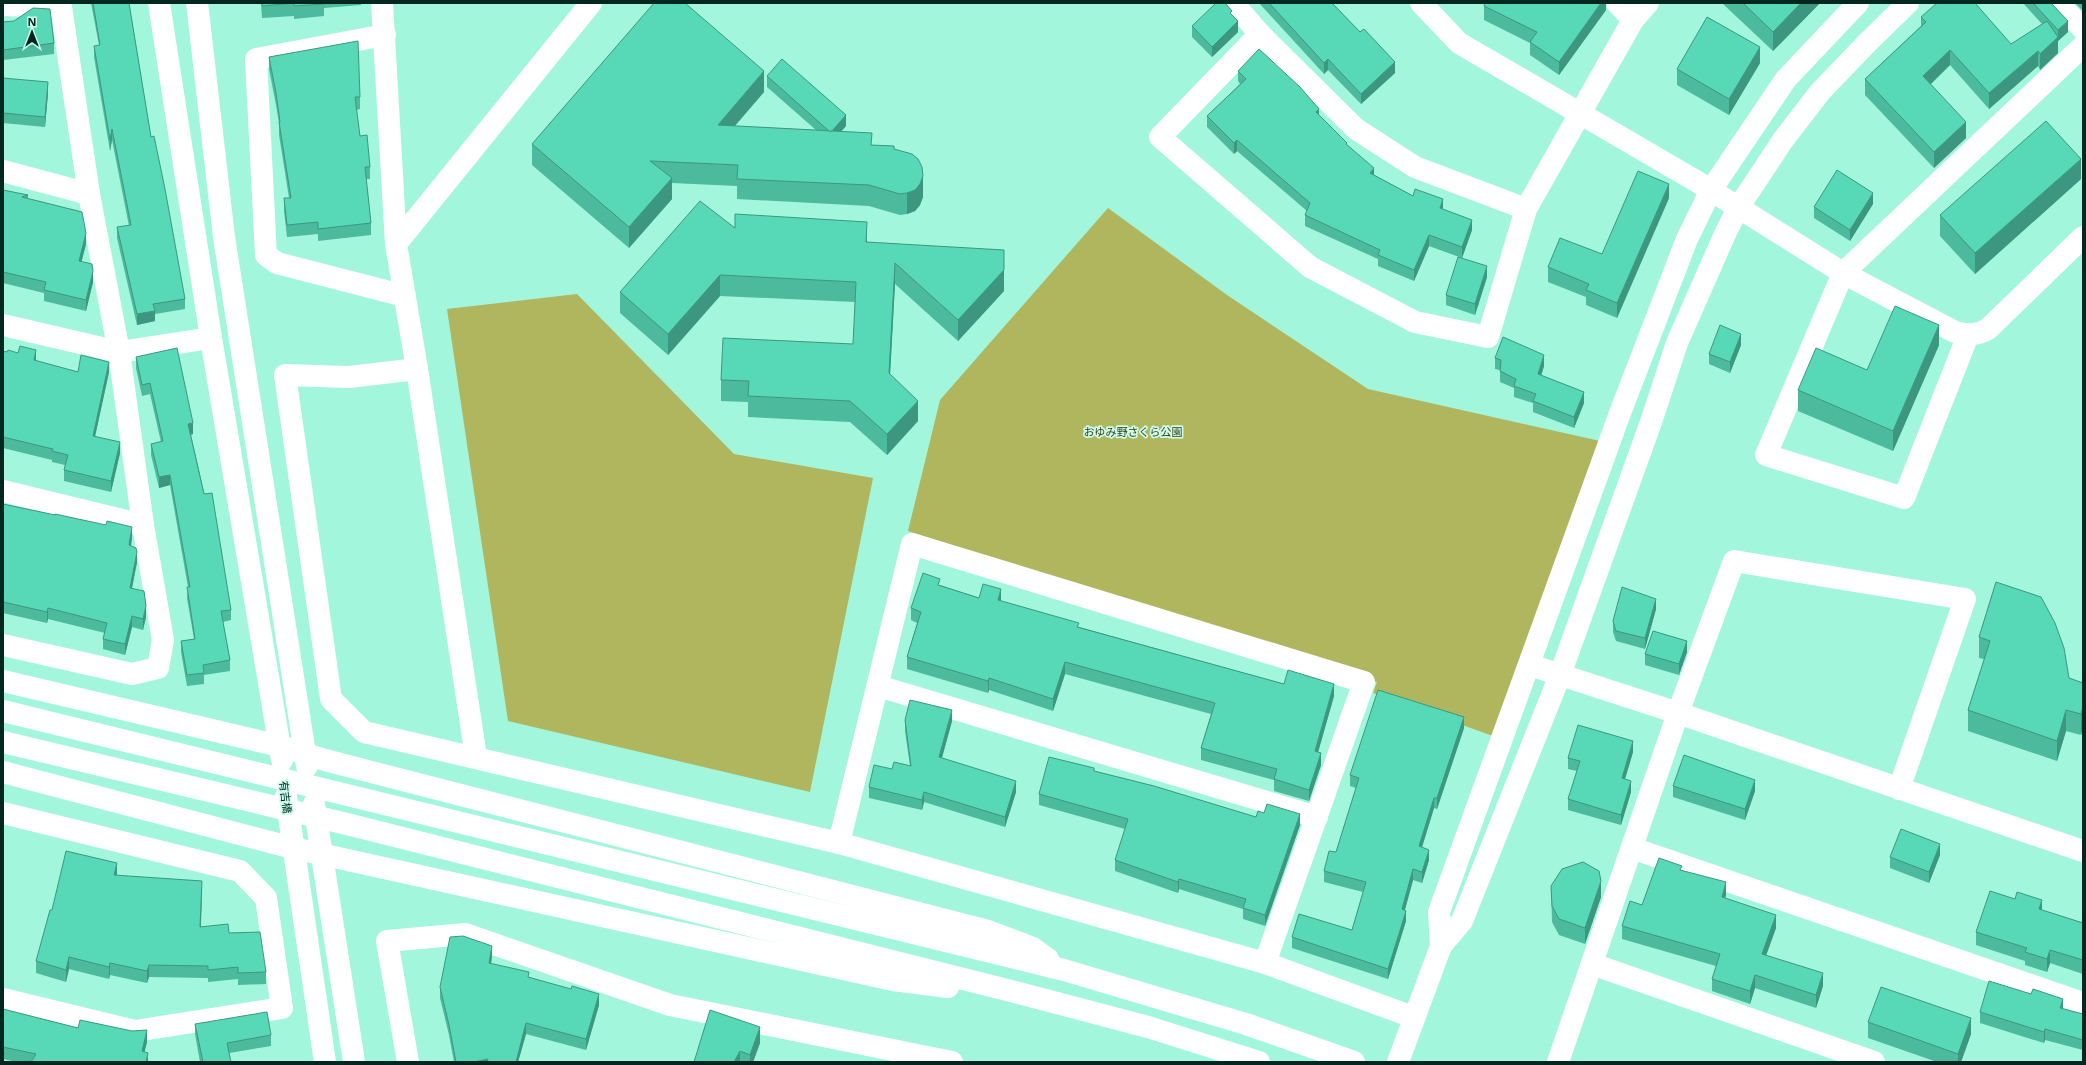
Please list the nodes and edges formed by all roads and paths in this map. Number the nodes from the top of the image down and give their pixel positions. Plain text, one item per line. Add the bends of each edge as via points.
1 (159, 3) edge
2 (197, 3) edge
3 (382, 3) edge
4 (591, 3) edge
5 (1233, 3) edge
6 (1421, 3) edge
7 (1617, 3) edge
8 (1648, 3) edge
9 (1858, 3) edge
10 (1908, 3) edge
11 (2058, 3) edge
12 (3, 5) edge
13 (1633, 20) junction
14 (2083, 29) edge
15 (1260, 34) junction
16 (385, 35) junction
17 (2083, 46) edge
18 (1580, 113) junction
19 (3, 171) edge
20 (1711, 190) junction
21 (89, 194) junction
22 (1738, 208) junction
23 (1526, 209) junction
24 (2083, 237) edge
25 (396, 244) junction
26 (1843, 273) junction
27 (405, 296) junction
28 (3, 324) edge
29 (1968, 336) junction
30 (211, 338) junction
31 (118, 352) junction
32 (417, 369) junction
33 (3, 491) edge
34 (144, 525) junction
35 (3, 645) edge
36 (1530, 665) junction
37 (1560, 675) junction
38 (3, 681) edge
39 (878, 686) junction
40 (3, 711) edge
41 (1678, 712) junction
42 (3, 742) edge
43 (280, 746) junction
44 (305, 754) junction
45 (476, 757) junction
46 (3, 772) edge
47 (1899, 789) junction
48 (3, 813) edge
49 (1316, 817) junction
50 (839, 843) junction
51 (293, 848) junction
52 (1632, 848) junction
53 (2083, 851) edge
54 (323, 854) junction
55 (1441, 946) junction
56 (1265, 963) junction
57 (1592, 964) junction
58 (1064, 970) junction
59 (1015, 992) junction
60 (3, 999) edge
61 (2083, 1003) edge
62 (1413, 1017) junction
63 (325, 1062) edge
64 (354, 1062) edge
65 (408, 1062) edge
66 (952, 1062) edge
67 (1259, 1062) edge
68 (1354, 1062) edge
69 (1398, 1062) edge
70 (1558, 1062) edge
71 (1874, 1062) edge

1 - 30 street, 有吉橋
2 - 44 street via 224,237
3 - 16 street
4 - 25 street
5 - 15 street
6 - 18 street via 1459,44
7 - 13 street
8 - 13 street
9 - 20 street via 1786,79
10 - 22 street via 1820,92 1783,140
11 - 14 street
12 - 21 street via 61,7
13 - 18 street
15 - 23 street via 1356,129 1415,167
15 - 23 street via 1160,137 1310,267 1415,322 1488,337
16 - 25 street
16 - 27 street via 256,59 266,255 277,263
17 - 26 street
18 - 20 street
18 - 23 street
19 - 21 street
20 - 22 street
20 - 36 street via 1687,239 1620,413
21 - 31 street
22 - 26 street
22 - 37 street via 1677,343
24 - 29 street via 1988,329 1980,334
25 - 27 street
26 - 29 street via 1955,332
26 - 29 street via 1766,455 1904,498
27 - 32 street
28 - 31 street
30 - 31 street
30 - 43 street, 有吉橋
31 - 34 street
32 - 45 street
32 - 45 street via 350,377 285,375 331,699 364,732
33 - 34 street
34 - 35 street via 163,640 158,668 132,674
36 - 37 street
36 - 55 street via 1439,912
37 - 41 street
37 - 55 street via 1462,921
38 - 43 street
39 - 49 street
39 - 49 street via 912,544 1364,682
39 - 50 street
40 - 58 street
41 - 47 street
41 - 47 street via 1734,561 1965,599
41 - 52 street
42 - 59 street via 347,824
43 - 44 street
43 - 51 street, 有吉橋
44 - 54 street
44 - 58 street via 988,931 1033,948
45 - 50 street
46 - 51 street
47 - 53 street
48 - 60 street via 240,871 266,898 282,1008 135,1031
49 - 56 street
50 - 56 street
51 - 54 street
51 - 63 street, 有吉橋
52 - 57 street
52 - 61 street
54 - 59 street via 892,980 940,987
54 - 64 street
55 - 62 street
56 - 62 street
57 - 70 street
57 - 71 street
58 - 68 street via 1246,1024
59 - 67 street via 1148,1027
62 - 69 street
65 - 66 street via 387,941 465,934 670,1005

